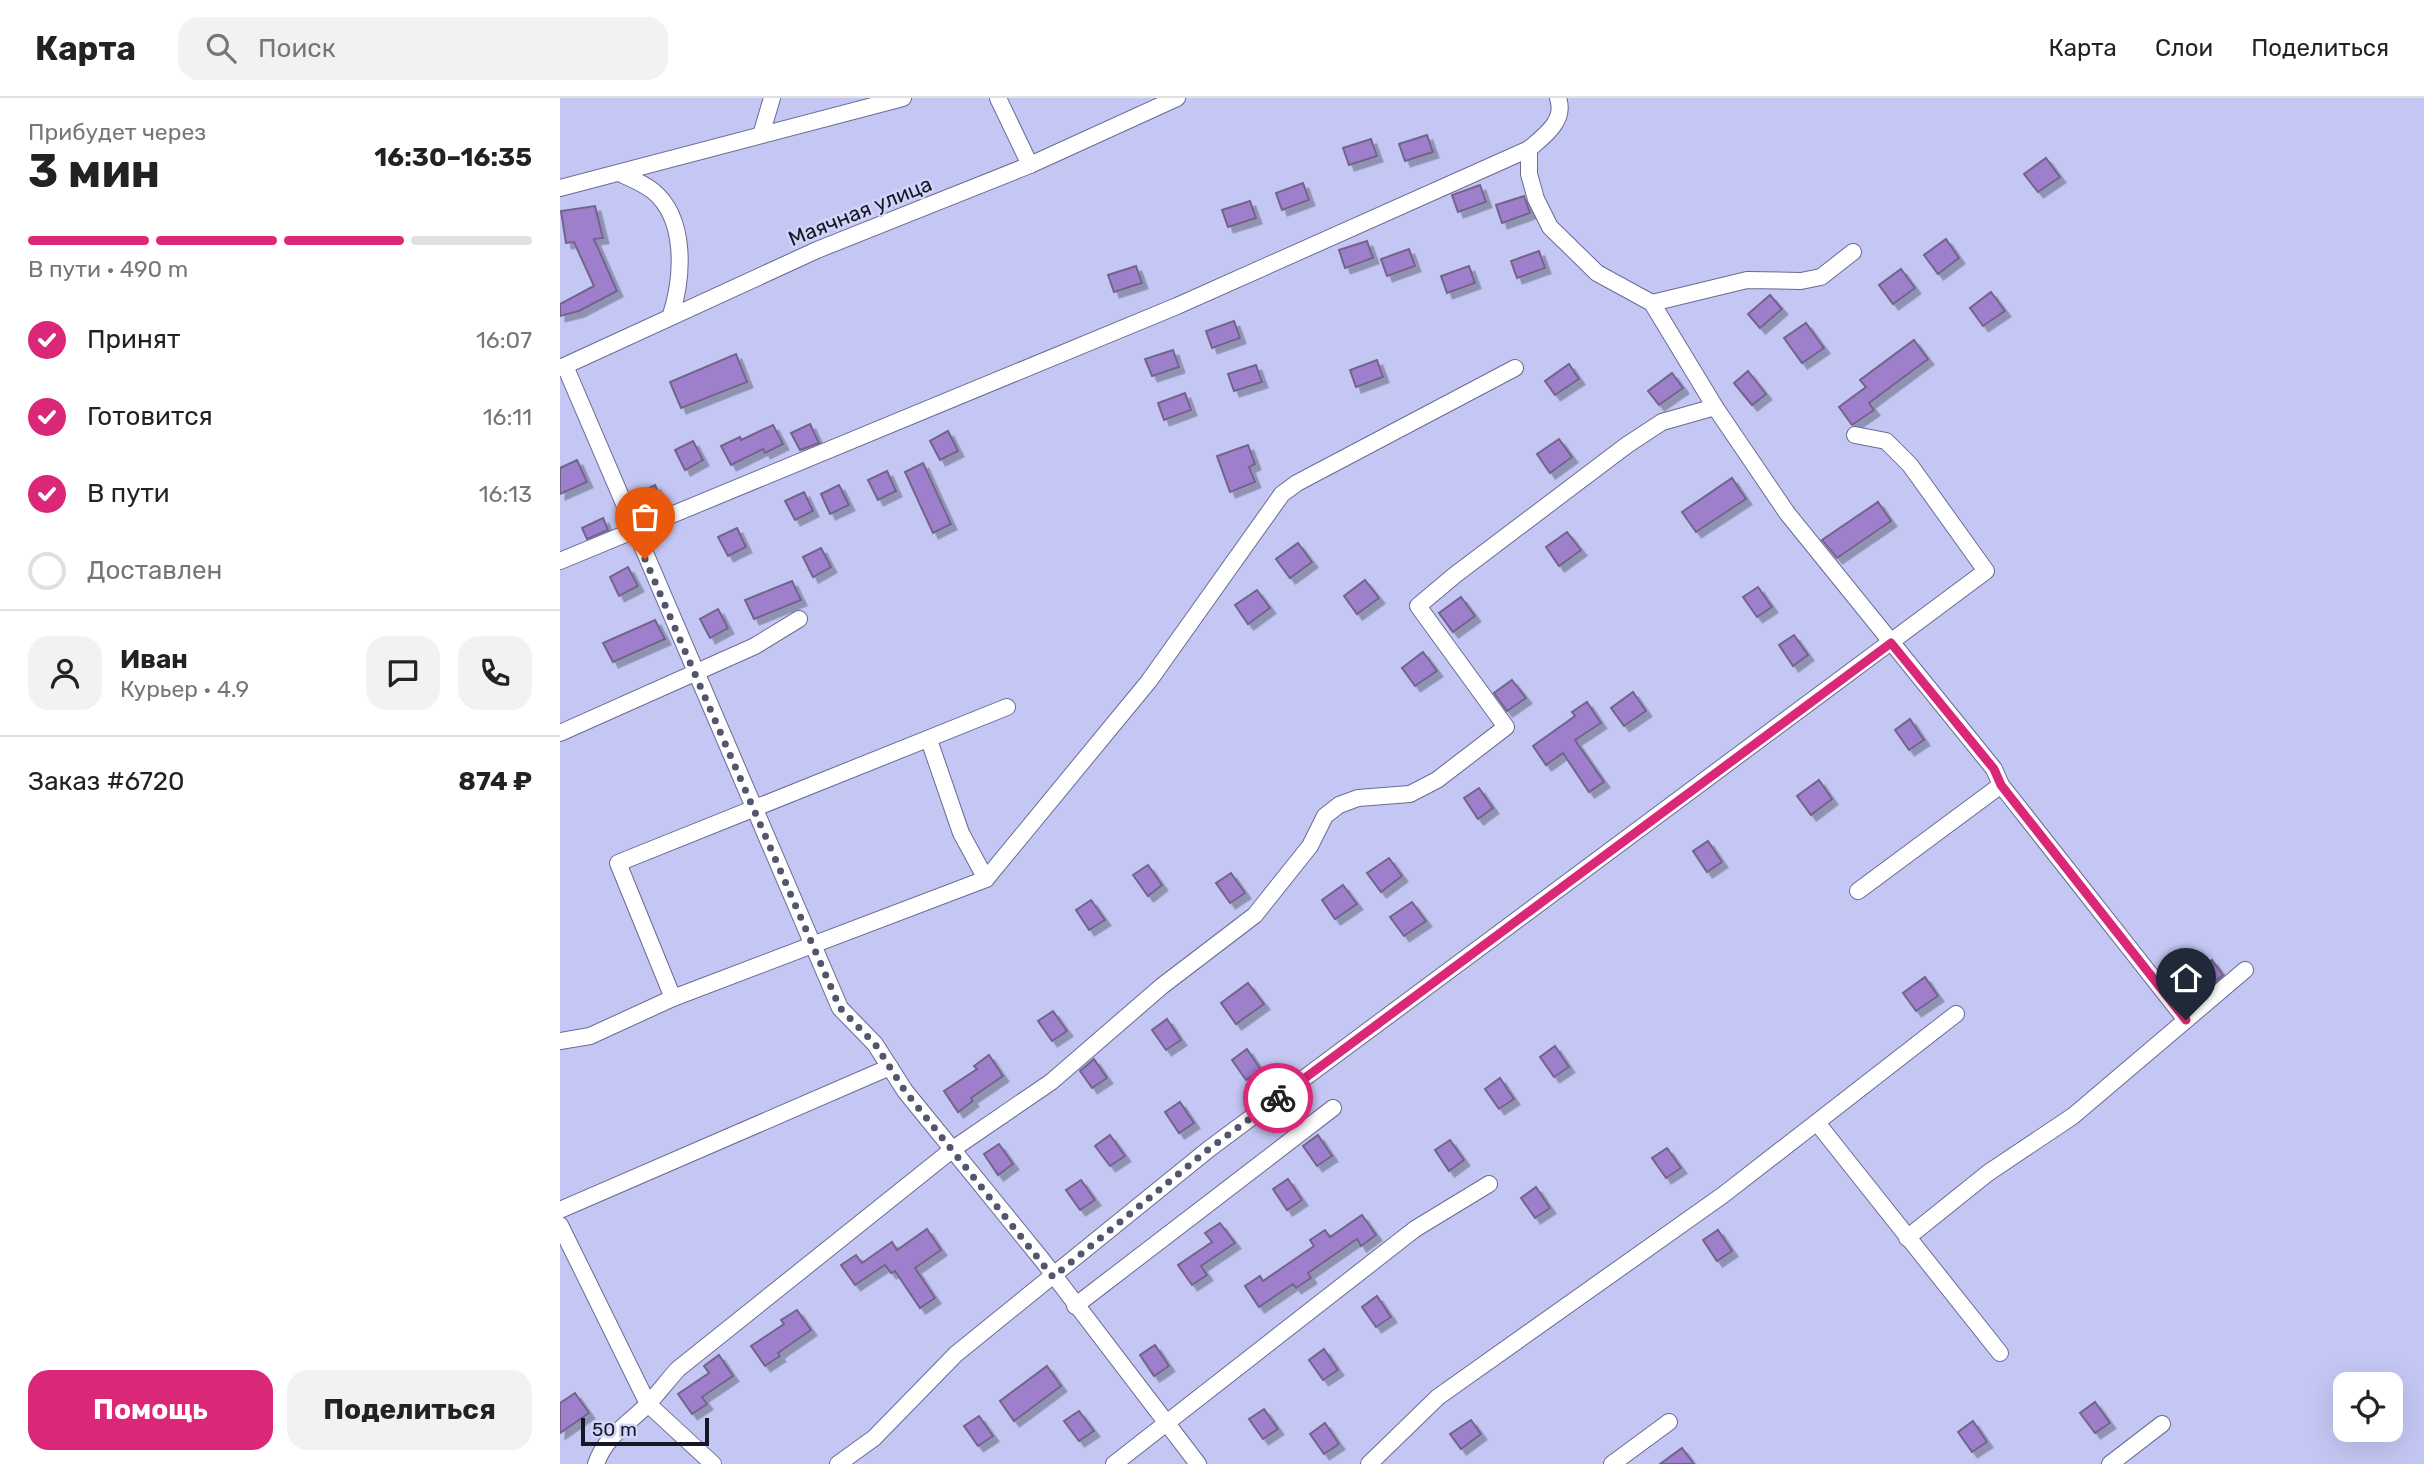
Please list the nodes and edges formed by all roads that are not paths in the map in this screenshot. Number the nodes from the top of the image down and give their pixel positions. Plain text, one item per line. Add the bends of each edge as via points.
1 (772, 98) edge
2 (903, 98) edge
3 (998, 98) edge
4 (1177, 98) edge
5 (1558, 98) edge
6 (761, 135) junction
7 (1529, 149) junction
8 (1030, 165) junction
9 (619, 173) junction
10 (560, 188) edge
11 (1853, 251) dead end
12 (1652, 303) junction
13 (671, 315) junction
14 (562, 367) edge
15 (1515, 368) dead end
16 (1714, 407) junction
17 (1856, 435) dead end
18 (560, 561) edge
19 (799, 619) dead end
20 (1891, 643) junction
21 (694, 673) junction
22 (1007, 706) dead end
23 (560, 733) edge
24 (929, 740) junction
25 (2001, 785) junction
26 (753, 810) junction
27 (986, 878) junction
28 (1858, 891) dead end
29 (811, 945) junction
30 (2245, 970) dead end
31 (673, 998) junction
32 (1956, 1014) dead end
33 (2186, 1020) junction
34 (560, 1041) edge
35 (891, 1067) junction
36 (1333, 1108) dead end
37 (1818, 1124) junction
38 (953, 1149) junction
39 (1489, 1184) dead end
40 (560, 1210) edge
41 (560, 1225) edge
42 (1908, 1238) junction
43 (1053, 1277) junction
44 (1075, 1306) junction
45 (2000, 1353) dead end
46 (648, 1404) junction
47 (1669, 1422) dead end
48 (1168, 1424) junction
49 (2162, 1424) dead end
50 (596, 1464) edge
51 (713, 1464) edge
52 (838, 1464) edge
53 (1114, 1464) edge
54 (1198, 1464) edge
55 (1369, 1464) edge
56 (1612, 1464) edge
57 (2110, 1464) edge

1 - 6 street
2 - 6 street
3 - 8 street
4 - 8 street, Маячная улица
5 - 7 street via 1556,124
6 - 9 street
7 - 12 street via 1529,174 1550,227 1597,273
7 - 18 street via 1177,306
8 - 13 street, Маячная улица via 817,250
9 - 10 street
9 - 13 street via 652,190 669,208 679,269
11 - 12 street via 1821,277 1747,280
12 - 16 street
13 - 14 street, Маячная улица
14 - 21 street
15 - 27 street via 1282,494 1149,681
16 - 20 street via 1787,513
16 - 38 street via 1662,422 1627,445 1418,606 1506,727 1437,780 1410,794 1359,798 1339,805 1325,816 1310,846 1255,915 1162,986 1051,1082
17 - 20 street via 1886,441 1910,465 1986,571
19 - 21 street via 755,646
20 - 25 street via 1994,769
20 - 43 street via 1209,1149
21 - 23 street
21 - 26 street
22 - 24 street
24 - 26 street
24 - 27 street via 961,833
25 - 28 street
25 - 33 street
26 - 29 street
26 - 31 street via 618,863
27 - 29 street
29 - 31 street
29 - 35 street via 840,1008
30 - 33 street
31 - 34 street via 590,1036
32 - 37 street
33 - 42 street via 2073,1116 1988,1173
35 - 38 street
35 - 40 street
36 - 44 street
37 - 42 street
37 - 55 street via 1438,1397
38 - 43 street
38 - 46 street via 678,1369
39 - 48 street via 1415,1229
41 - 46 street
42 - 45 street
43 - 44 street
43 - 52 street via 956,1354 874,1438
44 - 48 street
46 - 50 street via 617,1430
46 - 51 street
47 - 56 street
48 - 53 street
48 - 54 street
49 - 57 street

